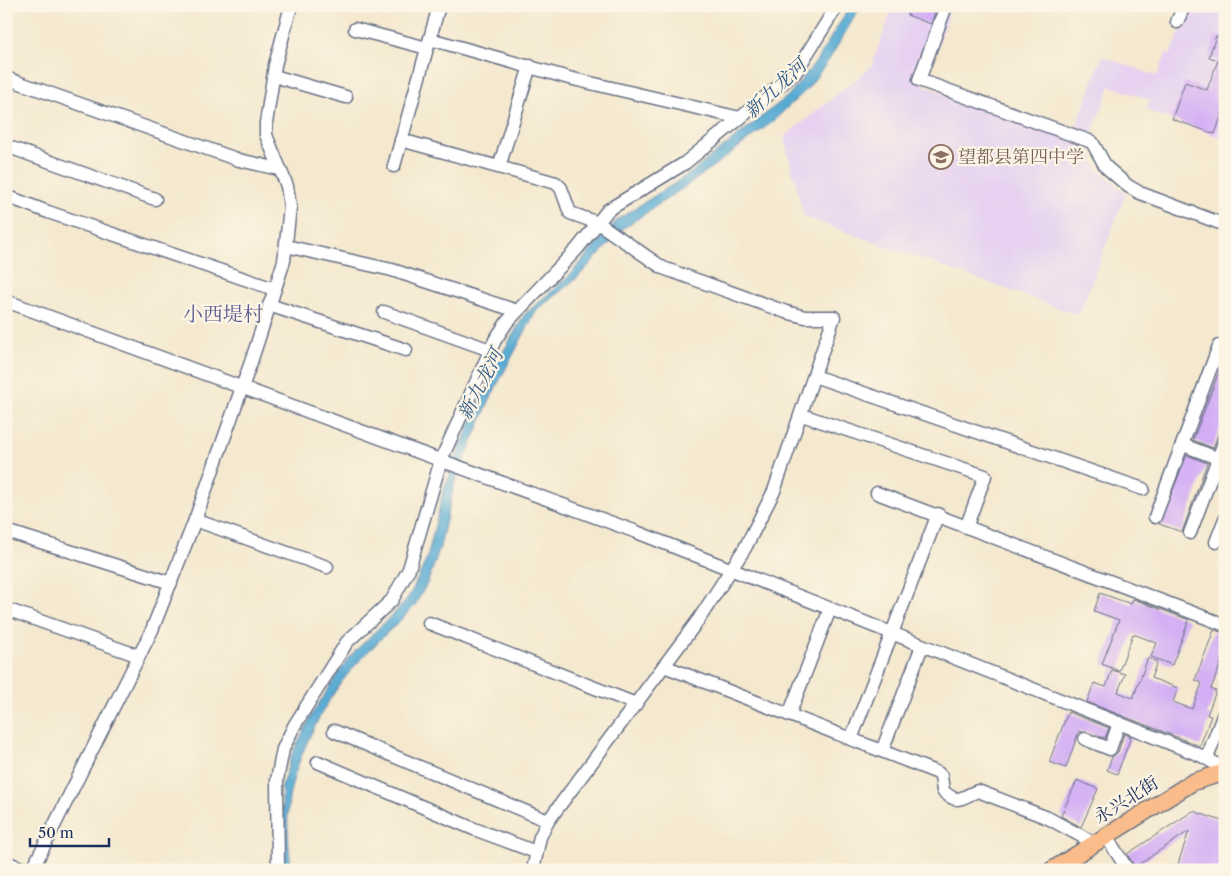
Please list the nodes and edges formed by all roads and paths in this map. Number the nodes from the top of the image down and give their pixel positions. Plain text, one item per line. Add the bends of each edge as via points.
1 (292, 6) edge
2 (439, 6) edge
3 (837, 6) edge
4 (946, 6) edge
5 (1184, 6) edge
6 (1177, 22) dead end
7 (355, 29) dead end
8 (429, 43) junction
9 (530, 66) junction
10 (274, 76) junction
11 (6, 78) edge
12 (346, 97) dead end
13 (740, 118) junction
14 (401, 140) junction
15 (6, 146) edge
16 (394, 166) dead end
17 (499, 167) junction
18 (280, 169) junction
19 (6, 196) edge
20 (155, 199) dead end
21 (598, 223) junction
22 (1225, 225) edge
23 (286, 246) junction
24 (274, 289) junction
25 (6, 301) edge
26 (269, 305) junction
27 (517, 311) junction
28 (384, 312) dead end
29 (1225, 348) edge
30 (406, 350) dead end
31 (490, 350) junction
32 (814, 376) junction
33 (242, 387) junction
34 (802, 415) junction
35 (1225, 440) edge
36 (1183, 445) junction
37 (1221, 459) edge
38 (441, 460) junction
39 (1144, 489) dead end
40 (878, 492) dead end
41 (938, 514) junction
42 (1156, 517) dead end
43 (1225, 518) edge
44 (195, 520) junction
45 (967, 526) junction
46 (6, 531) edge
47 (1190, 533) dead end
48 (1216, 542) dead end
49 (327, 566) dead end
50 (731, 570) junction
51 (171, 583) junction
52 (6, 609) edge
53 (830, 609) junction
54 (429, 623) dead end
55 (1225, 624) edge
56 (892, 634) junction
57 (922, 646) junction
58 (139, 656) junction
59 (664, 666) junction
60 (636, 704) junction
61 (1225, 711) edge
62 (789, 715) junction
63 (1119, 723) junction
64 (334, 731) dead end
65 (851, 739) junction
66 (1085, 740) dead end
67 (882, 751) junction
68 (1207, 758) junction
69 (318, 762) dead end
70 (1223, 779) edge
71 (548, 821) junction
72 (1094, 843) junction
73 (1111, 844) junction
74 (536, 852) junction
75 (6, 862) edge
76 (26, 870) edge
77 (32, 870) edge
78 (278, 870) edge
79 (534, 870) edge
80 (1052, 870) edge
81 (1070, 870) edge
82 (1128, 870) edge

1 - 10 street
2 - 8 street
3 - 13 street via 796,73
4 - 22 street via 919,80 1092,142 1106,167 1128,186
5 - 6 street
7 - 8 street
8 - 9 street
8 - 14 street
9 - 13 street
9 - 17 street
10 - 12 street
10 - 18 street via 266,135
11 - 18 street via 239,160
13 - 21 street via 685,163 608,210
14 - 16 street
14 - 17 street
15 - 20 street
17 - 21 street via 556,183 570,213
18 - 23 street via 287,186 290,208
19 - 24 street
21 - 27 street
21 - 32 street via 663,268 786,312 805,317 834,318
23 - 24 street
23 - 27 street via 392,270
24 - 26 street
25 - 33 street
26 - 30 street
26 - 33 street
27 - 31 street via 506,322
28 - 31 street
29 - 36 street via 1219,346
31 - 38 street
32 - 34 street
32 - 39 street
33 - 38 street
33 - 44 street
34 - 45 street via 985,476
34 - 50 street via 774,491 746,548
35 - 37 street
36 - 37 street
36 - 42 street
37 - 47 street
38 - 50 street
38 - 78 street via 409,569 392,600 347,642 302,711 284,749 277,780
40 - 41 street
41 - 45 street
41 - 56 street
43 - 48 street
44 - 49 street
44 - 51 street
45 - 55 street
46 - 51 street
50 - 53 street
50 - 59 street via 700,619
51 - 58 street
52 - 58 street
53 - 56 street
53 - 62 street
54 - 60 street
56 - 57 street
56 - 65 street
57 - 63 street
57 - 67 street
58 - 77 street
59 - 60 street
59 - 62 street
60 - 71 street
61 - 68 street
62 - 65 street
63 - 66 street via 1110,749
63 - 68 street
64 - 71 street
65 - 67 street
67 - 72 street via 938,773 943,791 952,798 963,799 978,791 1048,818
68 - 70 street via 1216,764
69 - 74 street
70 - 72 main road, 永兴北街 via 1192,782
70 - 73 main road, 永兴北街 via 1197,791
71 - 74 street
72 - 80 main road, 永兴北街
73 - 81 main road, 永兴北街
73 - 82 street
74 - 79 street
75 - 76 street

